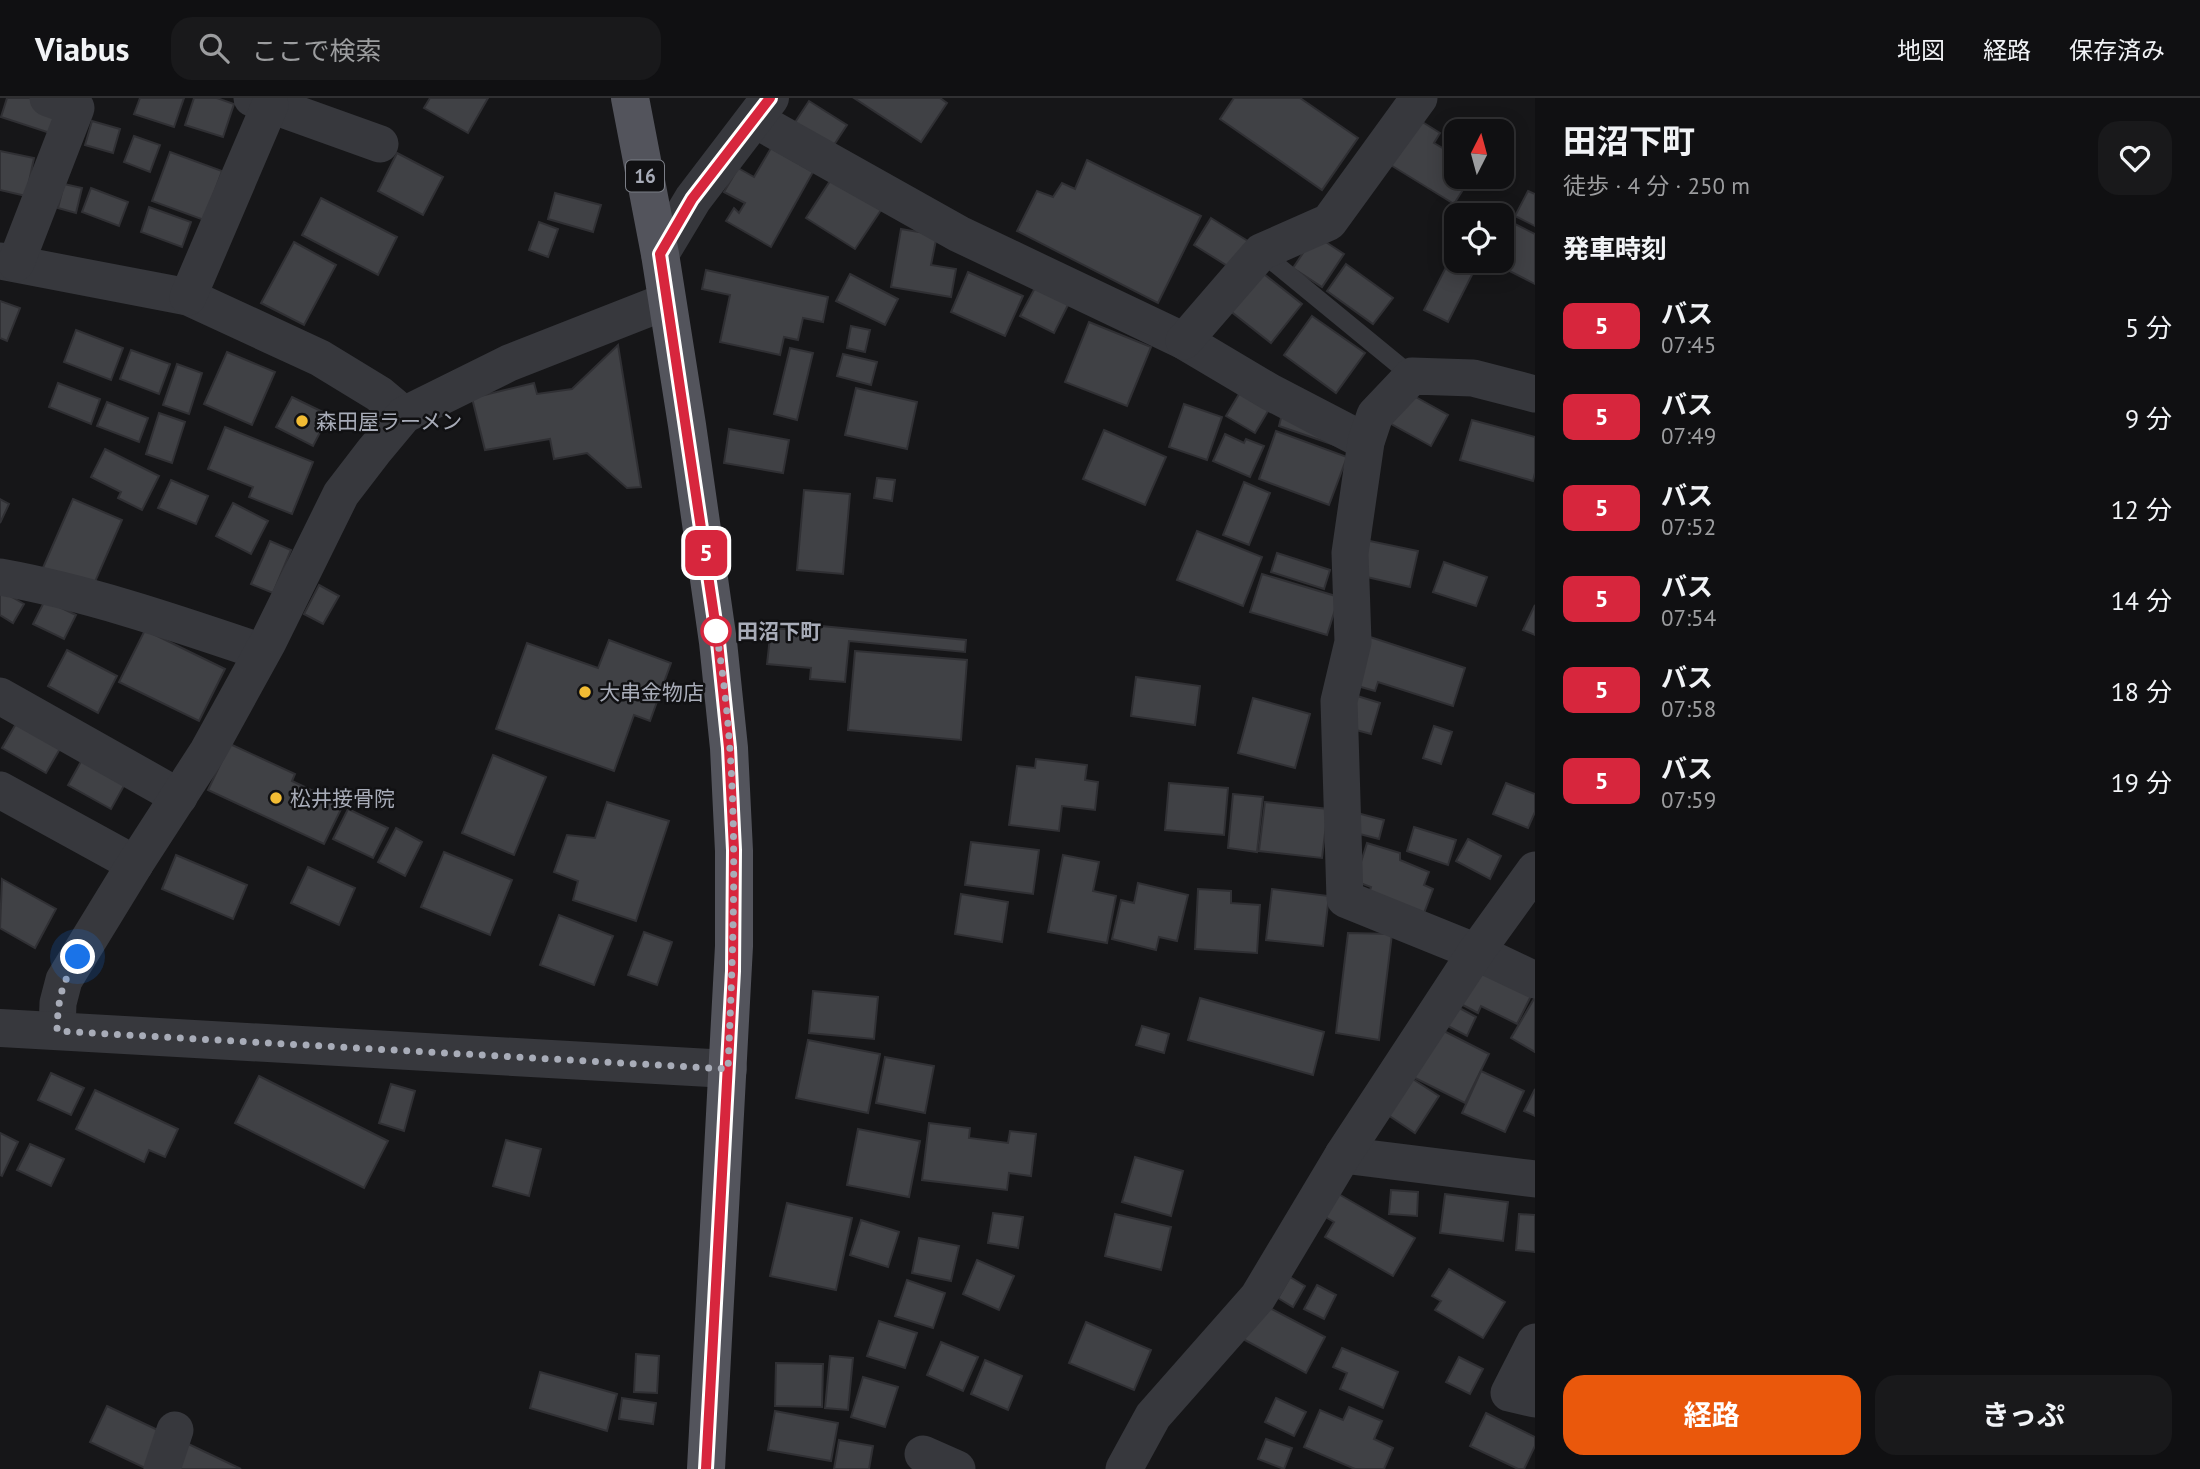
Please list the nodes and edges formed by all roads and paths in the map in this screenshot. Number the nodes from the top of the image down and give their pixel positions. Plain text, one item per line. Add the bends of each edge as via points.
1 (48, 98) edge
2 (630, 98) edge
3 (1419, 98) edge
4 (261, 102) edge
5 (762, 108) edge
6 (380, 144) dead end
7 (1261, 252) junction
8 (660, 254) junction
9 (8, 262) edge
10 (188, 298) junction
11 (667, 301) junction
12 (1184, 341) junction
13 (1412, 376) junction
14 (1535, 394) edge
15 (404, 415) junction
16 (1366, 442) junction
17 (0, 577) edge
18 (262, 652) junction
19 (0, 696) edge
20 (0, 790) edge
21 (179, 797) junction
22 (135, 864) junction
23 (1535, 870) edge
24 (1476, 952) junction
25 (1535, 980) edge
26 (0, 1028) edge
27 (57, 1031) junction
28 (728, 1069) junction
29 (1343, 1155) junction
30 (1535, 1179) edge
31 (1535, 1342) edge
32 (1535, 1399) edge
33 (175, 1430) dead end
34 (923, 1454) dead end
35 (162, 1469) edge
36 (706, 1469) edge
37 (957, 1469) edge
38 (1124, 1469) edge

1 - 9 street via 76,108
2 - 8 main road, 16
3 - 7 street via 1329,222
4 - 6 street
4 - 10 street
5 - 8 street via 692,199
5 - 12 street via 959,234
7 - 12 street
7 - 13 lane
8 - 11 main road, 16
9 - 10 street
10 - 15 street via 320,358
11 - 15 street via 509,363
11 - 28 main road, 16 via 707,561 729,748 734,946
12 - 16 street
13 - 14 street via 1474,377
13 - 16 street via 1376,415
15 - 18 street via 341,494
16 - 24 street via 1350,553 1353,642 1339,701 1345,899
17 - 18 street via 46,585
18 - 21 street
19 - 21 street
20 - 22 street
21 - 22 street
22 - 27 street via 64,980
23 - 24 street
24 - 25 street
24 - 29 street
26 - 27 street
27 - 28 street
28 - 36 main road, 16
29 - 30 street
29 - 38 street via 1258,1297 1153,1416
31 - 32 street via 1509,1393
33 - 35 street
34 - 37 street

